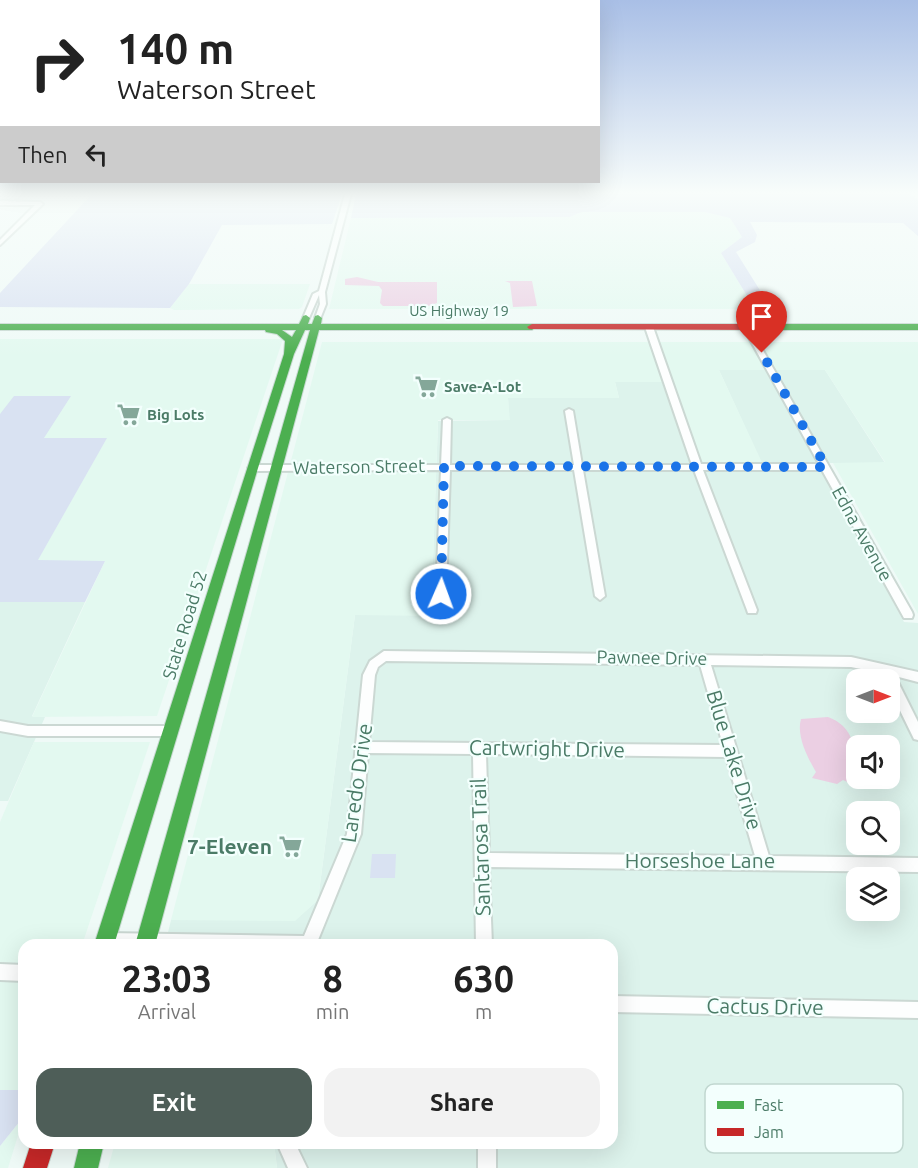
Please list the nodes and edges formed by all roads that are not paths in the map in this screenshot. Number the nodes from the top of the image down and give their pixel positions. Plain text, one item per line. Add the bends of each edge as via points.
1 (334, 249) edge
2 (322, 292) junction
3 (897, 318) junction
4 (918, 318) edge
5 (654, 322) junction
6 (0, 323) edge
7 (310, 323) junction
8 (550, 323) junction
9 (249, 327) junction
10 (747, 327) junction
11 (918, 327) edge
12 (289, 354) junction
13 (277, 392) junction
14 (569, 411) dead end
15 (447, 420) dead end
16 (282, 447) junction
17 (444, 466) junction
18 (826, 467) junction
19 (252, 468) junction
20 (276, 468) junction
21 (577, 468) junction
22 (698, 468) junction
23 (441, 594) dead end
24 (600, 596) dead end
25 (752, 610) dead end
26 (908, 615) dead end
27 (384, 656) joint
28 (704, 658) junction
29 (878, 669) edge
30 (900, 674) edge
31 (918, 677) edge
32 (900, 699) edge
33 (0, 726) edge
34 (171, 731) junction
35 (918, 735) edge
36 (364, 747) junction
37 (479, 748) junction
38 (731, 751) junction
39 (482, 860) junction
40 (764, 862) junction
41 (918, 865) edge
42 (106, 939) edge
43 (147, 939) edge
44 (310, 939) edge
45 (484, 939) edge
46 (0, 972) edge
47 (18, 973) edge
48 (618, 1004) edge
49 (918, 1010) edge
50 (41, 1149) edge
51 (91, 1149) edge
52 (289, 1149) edge
53 (487, 1149) edge
54 (35, 1168) edge
55 (86, 1168) edge
56 (298, 1168) edge
57 (487, 1168) edge

1 - 2 street
2 - 7 street via 323,304
2 - 7 street via 316,294
3 - 4 main road, US Highway 19
3 - 5 main road, US Highway 19
3 - 10 main road via 877,322 759,323
5 - 8 main road, US Highway 19
5 - 10 main road, US Highway 19
5 - 22 street
6 - 7 main road, US Highway 19 via 95,318
6 - 9 main road, US Highway 19
7 - 8 main road, US Highway 19
7 - 8 main road, US Highway 19 via 478,327
7 - 9 main road, US Highway 19
7 - 12 main road, State Road 52
7 - 16 main road
9 - 12 main road via 286,334 290,340
10 - 11 main road, US Highway 19
10 - 18 street, Edna Avenue
12 - 13 main road, State Road 52
13 - 16 main road via 284,397 277,436
13 - 19 main road, State Road 52
14 - 21 street
15 - 17 street
16 - 20 main road
17 - 20 street, Waterson Street
17 - 21 street, Waterson Street
17 - 23 street
18 - 22 street, Waterson Street
18 - 26 street, Edna Avenue
19 - 20 street, Waterson Street
19 - 34 main road, State Road 52
20 - 43 main road
21 - 22 street, Waterson Street
21 - 24 street
22 - 25 street
27 - 28 street, Pawnee Drive
27 - 36 street, Laredo Drive via 369,675
28 - 29 street, Pawnee Drive via 851,662
28 - 38 street, Blue Lake Drive
30 - 31 street, Pawnee Drive
32 - 35 street
33 - 34 street via 28,731
34 - 42 main road, State Road 52
36 - 37 street, Cartwright Drive
36 - 44 street, Laredo Drive via 354,834
37 - 38 street, Cartwright Drive
37 - 39 street, Santarosa Trail
38 - 40 street, Blue Lake Drive
39 - 40 street, Horseshoe Lane
39 - 45 street, Santarosa Trail
40 - 41 street, Horseshoe Lane
46 - 47 street
48 - 49 street, Cactus Drive
50 - 54 main road
51 - 55 main road
52 - 56 street
53 - 57 street

